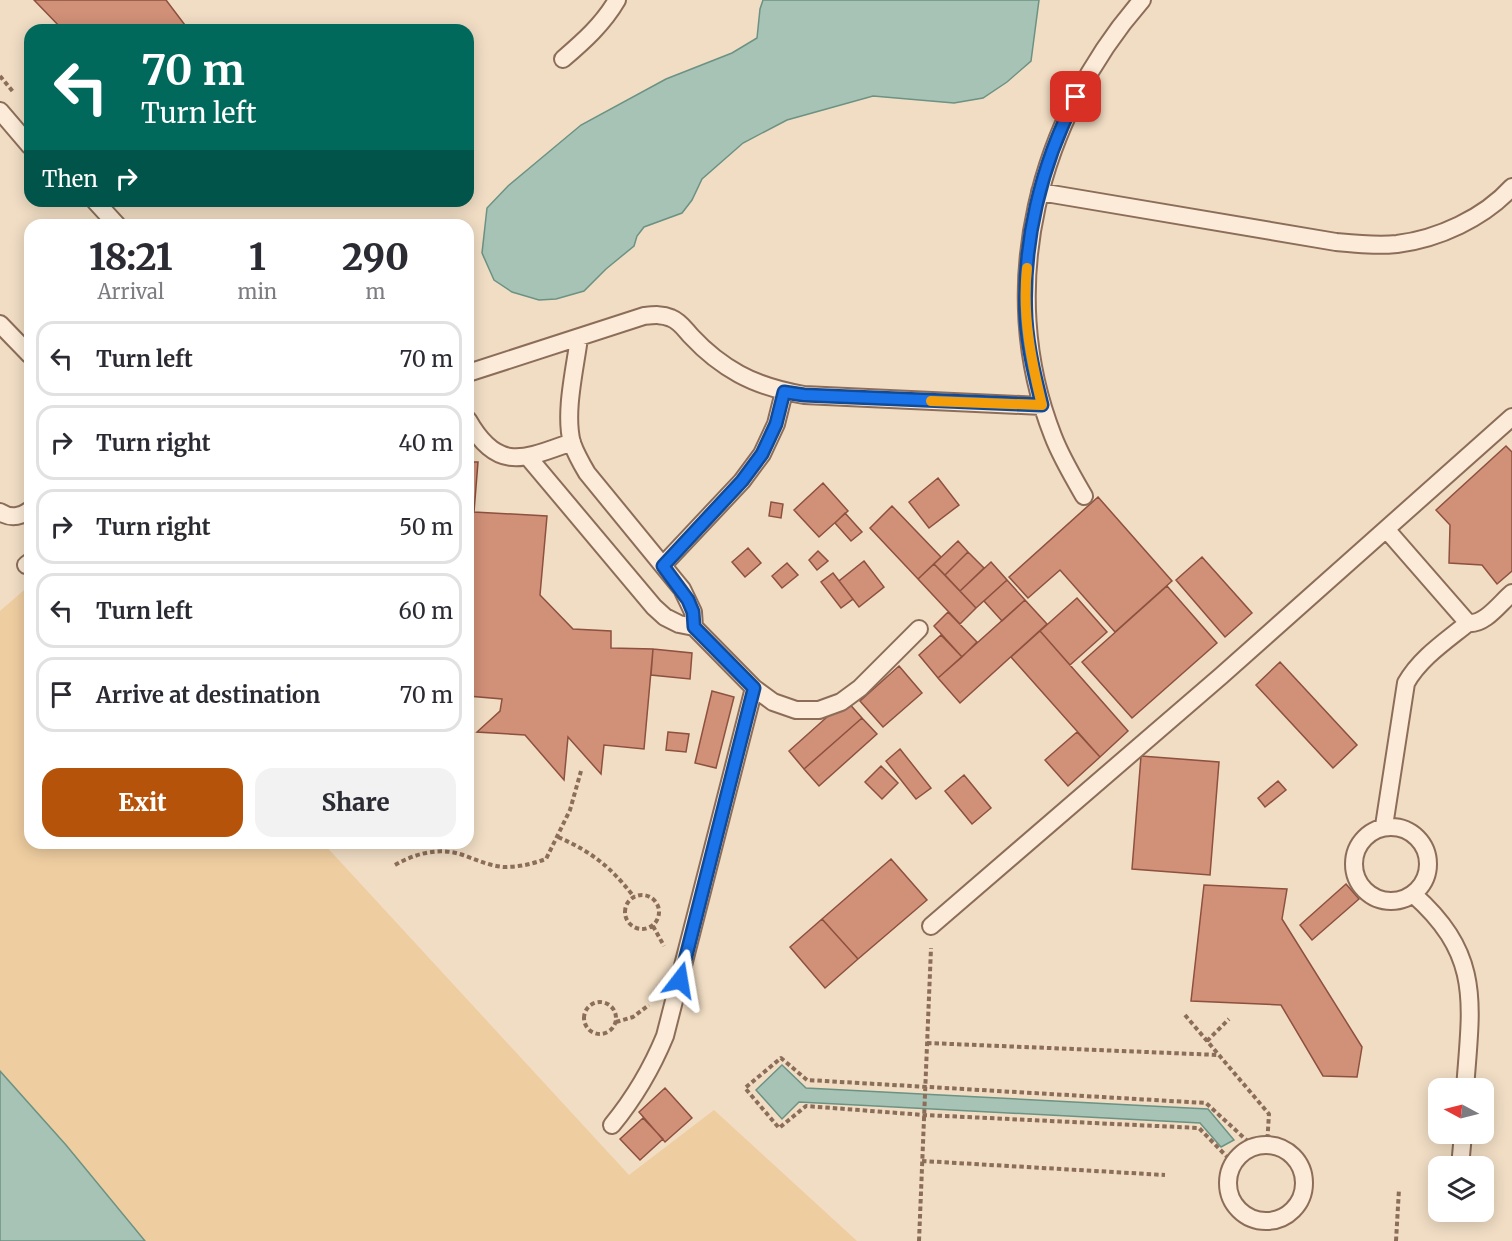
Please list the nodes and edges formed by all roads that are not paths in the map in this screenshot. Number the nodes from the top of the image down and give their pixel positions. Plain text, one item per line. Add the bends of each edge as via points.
1 (617, 0) edge
2 (1119, 0) edge
3 (1136, 6) edge
4 (563, 59) dead end
5 (0, 111) edge
6 (24, 139) edge
7 (1512, 187) edge
8 (1040, 192) junction
9 (100, 207) edge
10 (112, 219) edge
11 (0, 324) edge
12 (579, 338) junction
13 (24, 349) edge
14 (474, 372) edge
15 (784, 392) junction
16 (1042, 405) junction
17 (1512, 417) edge
18 (474, 431) edge
19 (572, 441) junction
20 (528, 457) junction
21 (1084, 496) dead end
22 (0, 512) edge
23 (24, 513) edge
24 (1386, 529) junction
25 (663, 566) junction
26 (1512, 593) edge
27 (1468, 623) junction
28 (694, 627) junction
29 (919, 630) dead end
30 (754, 688) junction
31 (1384, 826) junction
32 (1413, 894) junction
33 (932, 926) road end
34 (1467, 1078) edge
35 (612, 1125) dead end
36 (1260, 1146) joint

1 - 4 lane via 588,38
2 - 3 lane
3 - 8 lane via 1080,88 1051,153
5 - 6 lane
7 - 8 lane via 1457,226 1398,244 1367,245
8 - 16 lane via 1030,234 1026,320
9 - 10 lane
11 - 13 lane
12 - 14 lane
12 - 15 lane via 644,316 672,318 713,357 738,374
12 - 19 lane via 570,410
15 - 16 lane
15 - 25 lane via 776,424 762,454
16 - 21 lane via 1053,437
17 - 24 lane
18 - 20 lane via 489,449 508,458
19 - 20 lane
19 - 25 lane via 587,473
20 - 28 lane via 654,607 679,624
22 - 23 lane via 14,517
24 - 27 lane
24 - 33 lane
25 - 28 lane via 688,600
26 - 27 lane via 1482,620
27 - 31 lane via 1413,670 1406,683
28 - 30 lane
29 - 30 lane via 860,688 841,702 819,710 796,710 773,702
30 - 35 lane via 665,1036 652,1068
31 - 32 lane via 1408,830 1425,848 1427,873
31 - 32 lane via 1363,838 1356,848 1354,873 1367,893 1378,899 1402,900
32 - 34 lane via 1450,934 1462,959 1470,1013
36 - 36 lane via 1278,1146 1288,1152 1297,1160 1304,1181 1298,1205 1278,1219 1266,1221 1242,1212 1229,1189 1234,1164 1242,1153

